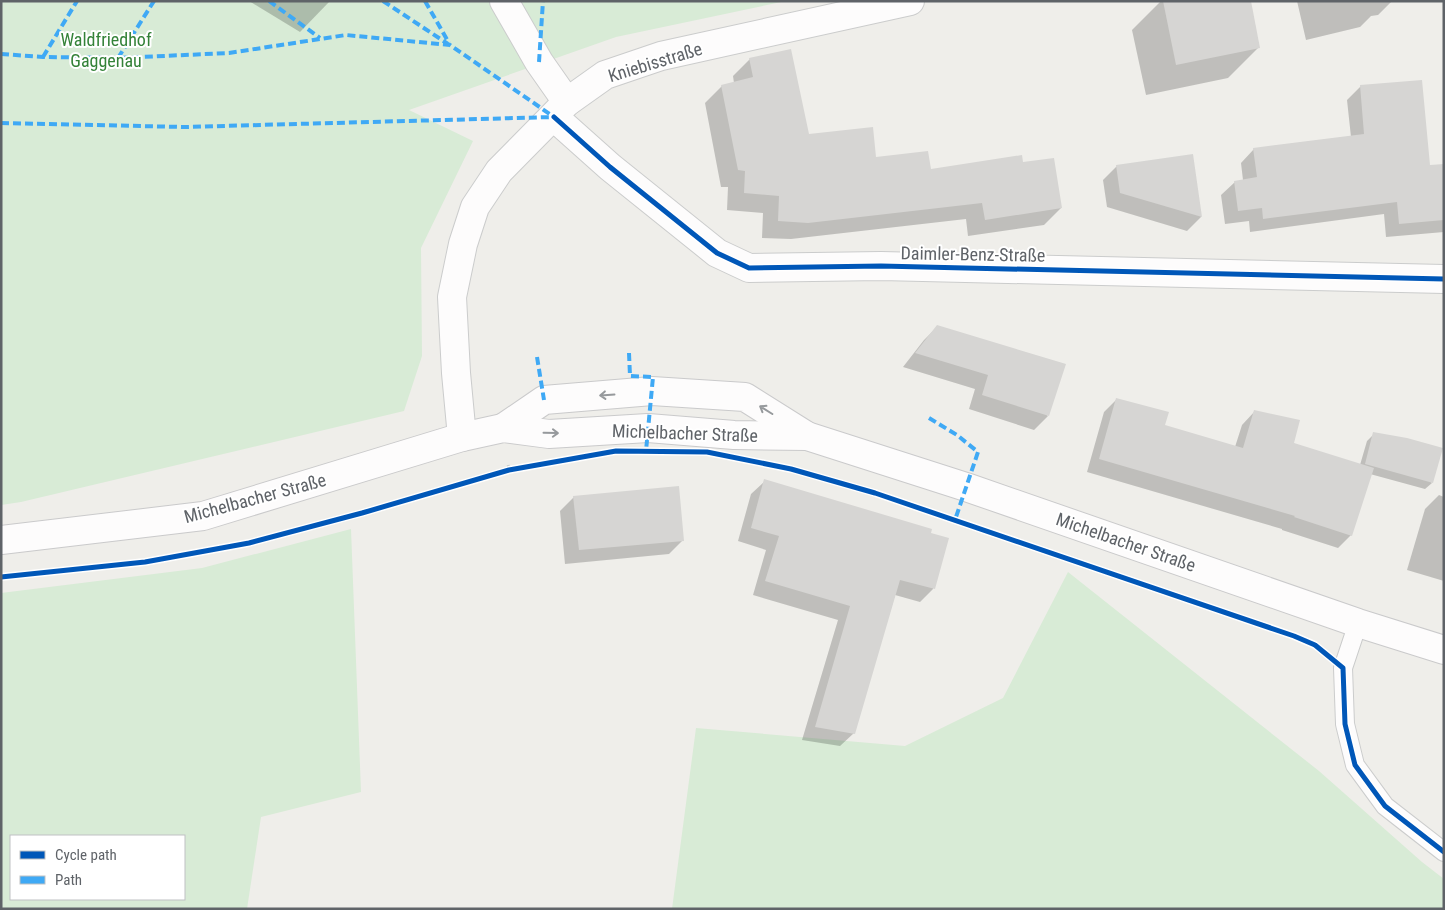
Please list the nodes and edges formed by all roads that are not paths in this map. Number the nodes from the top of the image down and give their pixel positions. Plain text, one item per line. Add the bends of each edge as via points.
1 (504, 1) edge
2 (910, 1) edge
3 (560, 109) junction
4 (1444, 280) edge
5 (503, 428) junction
6 (807, 436) junction
7 (462, 438) junction
8 (1, 540) edge
9 (1358, 623) junction
10 (1444, 650) edge
11 (1444, 852) edge

1 - 3 main road, Daimler-Benz-Straße via 539,62
2 - 3 main road, Kniebisstraße via 661,56 605,75
3 - 4 main road, Daimler-Benz-Straße via 610,167 717,253 749,268 881,266
3 - 7 main road, Kniebisstraße via 499,171 475,207 463,244 452,297
5 -> 6 main road, Michelbacher Straße via 549,434 648,428 734,436
6 -> 5 main road, Michelbacher Straße via 745,397 652,391 544,400
5 - 7 main road, Michelbacher Straße
6 - 9 main road, Michelbacher Straße via 966,487
7 - 8 main road, Michelbacher Straße via 202,516
9 - 10 main road, Michelbacher Straße
9 - 11 lane via 1343,668 1345,724 1355,765 1385,806

